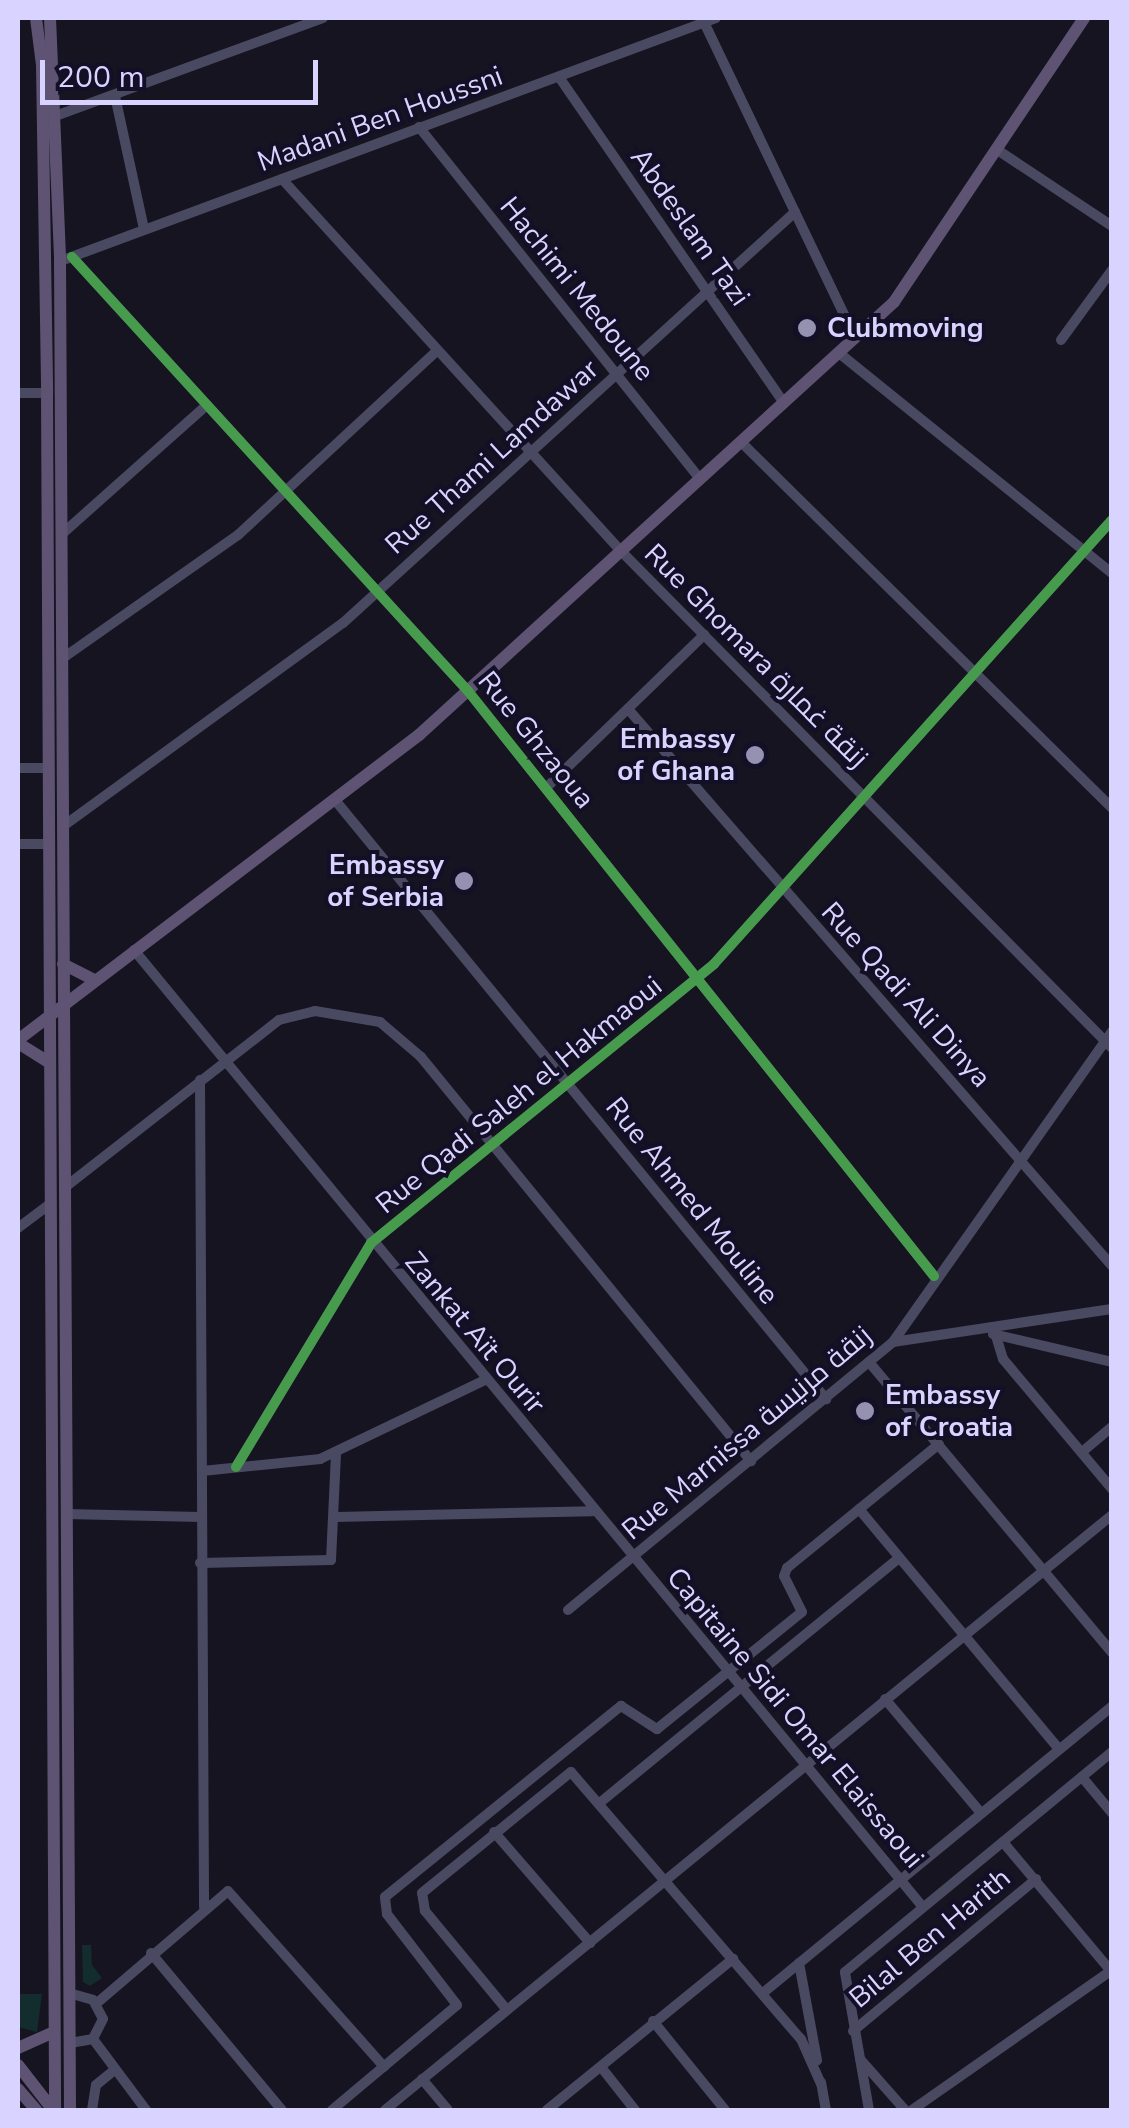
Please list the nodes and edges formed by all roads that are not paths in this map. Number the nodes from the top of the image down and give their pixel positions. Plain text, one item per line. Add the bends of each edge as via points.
1 (36, 18) edge
2 (50, 18) edge
3 (323, 18) edge
4 (716, 18) edge
5 (1084, 18) edge
6 (703, 20) edge
7 (559, 76) junction
8 (114, 96) junction
9 (58, 115) junction
10 (419, 127) junction
11 (999, 151) junction
12 (282, 179) junction
13 (795, 212) junction
14 (1112, 226) edge
15 (144, 229) junction
16 (66, 259) junction
17 (1112, 270) edge
18 (709, 291) junction
19 (855, 338) junction
20 (1061, 340) dead end
21 (437, 351) junction
22 (839, 353) junction
23 (616, 376) junction
24 (47, 392) junction
25 (18, 393) edge
26 (784, 403) junction
27 (208, 405) junction
28 (741, 442) junction
29 (531, 453) junction
30 (700, 479) junction
31 (286, 494) junction
32 (1112, 520) edge
33 (62, 534) junction
34 (622, 551) junction
35 (1084, 551) junction
36 (1112, 573) edge
37 (377, 592) junction
38 (704, 635) junction
39 (63, 658) junction
40 (976, 673) junction
41 (468, 691) junction
42 (628, 708) junction
43 (18, 768) edge
44 (48, 768) junction
45 (547, 787) junction
46 (866, 799) junction
47 (335, 800) junction
48 (1112, 808) edge
49 (62, 827) junction
50 (18, 844) edge
51 (48, 844) junction
52 (782, 887) junction
53 (134, 950) junction
54 (63, 964) junction
55 (95, 980) junction
56 (696, 980) junction
57 (63, 1005) junction
58 (48, 1016) junction
59 (1109, 1040) edge
60 (18, 1042) edge
61 (223, 1061) junction
62 (48, 1062) junction
63 (200, 1080) junction
64 (567, 1084) junction
65 (491, 1146) junction
66 (1020, 1158) junction
67 (64, 1188) junction
68 (49, 1204) junction
69 (18, 1228) edge
70 (372, 1243) junction
71 (1112, 1266) edge
72 (934, 1276) junction
73 (1112, 1309) edge
74 (984, 1329) junction
75 (996, 1336) junction
76 (892, 1342) junction
77 (870, 1362) junction
78 (1112, 1362) edge
79 (485, 1380) junction
80 (826, 1398) junction
81 (1112, 1426) edge
82 (939, 1444) junction
83 (1082, 1452) junction
84 (336, 1453) junction
85 (751, 1461) junction
86 (236, 1466) junction
87 (202, 1471) junction
88 (1112, 1488) edge
89 (860, 1509) junction
90 (592, 1511) junction
91 (66, 1514) junction
92 (1112, 1515) edge
93 (201, 1517) junction
94 (336, 1517) junction
95 (631, 1558) junction
96 (899, 1558) junction
97 (200, 1563) junction
98 (1043, 1570) junction
99 (568, 1610) dead end
100 (963, 1636) junction
101 (1112, 1653) edge
102 (728, 1670) junction
103 (743, 1686) junction
104 (886, 1699) junction
105 (1112, 1706) edge
106 (1059, 1749) junction
107 (1112, 1752) edge
108 (806, 1764) junction
109 (1082, 1777) junction
110 (602, 1801) junction
111 (981, 1812) junction
112 (1112, 1813) edge
113 (494, 1832) junction
114 (1003, 1842) junction
115 (901, 1877) junction
116 (666, 1878) junction
117 (1036, 1879) junction
118 (204, 1907) junction
119 (923, 1907) junction
120 (590, 1942) junction
121 (151, 1953) junction
122 (733, 1959) junction
123 (800, 1962) junction
124 (1111, 1970) edge
125 (69, 1993) junction
126 (763, 1994) junction
127 (97, 2003) junction
128 (507, 2010) junction
129 (54, 2014) junction
130 (69, 2014) junction
131 (653, 2021) junction
132 (853, 2031) junction
133 (54, 2032) junction
134 (94, 2039) junction
135 (70, 2043) junction
136 (18, 2048) edge
137 (858, 2057) junction
138 (18, 2065) edge
139 (601, 2066) junction
140 (384, 2067) junction
141 (113, 2070) junction
142 (422, 2080) junction
143 (822, 2084) junction
144 (18, 2089) edge
145 (36, 2110) edge
146 (54, 2110) edge
147 (70, 2110) edge
148 (92, 2110) edge
149 (146, 2110) edge
150 (282, 2110) edge
151 (332, 2110) edge
152 (385, 2110) edge
153 (448, 2110) edge
154 (547, 2110) edge
155 (635, 2110) edge
156 (724, 2110) edge
157 (826, 2110) edge
158 (869, 2110) edge
159 (909, 2110) edge

1 - 24 main road
2 - 9 main road
3 - 8 street
4 - 6 street, Madani Ben Houssni
5 - 11 main road
6 - 7 street, Madani Ben Houssni
6 - 13 street
7 - 10 street, Madani Ben Houssni
7 - 18 street, Abdeslam Tazi
8 - 9 street
8 - 15 street
9 - 16 main road
10 - 12 street, Madani Ben Houssni
10 - 23 street, Hachimi Medoune
11 - 14 street
11 - 19 main road via 911,285
12 - 15 street, Madani Ben Houssni
12 - 21 street, Rue Ghomara زنقة غمارة
13 - 18 street, Rue Thami Lamdawar
13 - 19 street
15 - 16 street, Madani Ben Houssni
16 - 27 street, Rue Ghzaoua
16 - 33 main road
17 - 20 street
18 - 23 street, Rue Thami Lamdawar
18 - 26 street, Abdeslam Tazi
19 - 22 main road
21 - 29 street, Rue Ghomara زنقة غمارة
21 - 31 street
22 - 26 main road
22 - 35 street
23 - 29 street, Rue Thami Lamdawar
23 - 30 street, Hachimi Medoune
24 - 25 street
24 - 44 main road
26 - 28 main road
27 - 31 street, Rue Ghzaoua
27 - 33 street
28 - 30 main road
28 - 40 street
29 - 34 street, Rue Ghomara زنقة غمارة
29 - 37 street, Rue Thami Lamdawar
30 - 34 main road
31 - 37 street, Rue Ghzaoua
31 - 39 street via 166,590
32 - 35 street, Rue Qadi Saleh el Hakmaoui
33 - 39 main road
34 - 38 street, Rue Ghomara زنقة غمارة
34 - 41 main road
35 - 36 street
35 - 40 street, Rue Qadi Saleh el Hakmaoui
37 - 41 street, Rue Ghzaoua
37 - 49 street, Rue Thami Lamdawar via 311,649
38 - 42 street
38 - 46 street, Rue Ghomara زنقة غمارة
39 - 49 main road
40 - 46 street, Rue Qadi Saleh el Hakmaoui
40 - 48 street
41 - 45 street, Rue Ghzaoua
41 - 47 main road
42 - 45 street
42 - 52 street, Rue Qadi Ali Dinya
43 - 44 street
44 - 51 main road
45 - 56 street, Rue Ghzaoua
46 - 52 street, Rue Qadi Saleh el Hakmaoui
46 - 59 street, Rue Ghomara زنقة غمارة
47 - 53 main road
47 - 64 street, Rue Ahmed Mouline
49 - 54 main road
50 - 51 street
51 - 58 main road
52 - 56 street, Rue Qadi Saleh el Hakmaoui
52 - 66 street, Rue Qadi Ali Dinya
53 - 55 main road
53 - 61 street, Zankat Aït Ourir
54 - 55 main road
54 - 57 main road
55 - 57 main road
56 - 64 street, Rue Qadi Saleh el Hakmaoui
56 - 72 street, Rue Ghzaoua
57 - 58 main road
57 - 67 main road
58 - 60 main road
58 - 62 main road
59 - 66 street, Rue Marnissa زنقة مرنيسة
60 - 62 main road
61 - 63 street
61 - 65 street via 289,1015 361,1016 406,1040
61 - 70 street, Zankat Aït Ourir
62 - 68 main road
63 - 67 street
63 - 87 street
64 - 65 street, Rue Qadi Saleh el Hakmaoui
64 - 80 street, Rue Ahmed Mouline
65 - 70 street, Rue Qadi Saleh el Hakmaoui
65 - 85 street
66 - 71 street, Rue Qadi Ali Dinya
66 - 72 street, Rue Marnissa زنقة مرنيسة
67 - 91 main road
68 - 69 street
68 - 129 main road
70 - 79 street, Zankat Aït Ourir
70 - 86 street, Rue Qadi Saleh el Hakmaoui
72 - 76 street, Rue Marnissa زنقة مرنيسة
73 - 74 street
74 - 75 street
74 - 76 street
75 - 78 street
75 - 83 street via 1002,1359
76 - 77 street, Rue Marnissa زنقة مرنيسة
77 - 80 street, Rue Marnissa زنقة مرنيسة
77 - 82 street
79 - 84 street
79 - 90 street, Zankat Aït Ourir
80 - 85 street, Rue Marnissa زنقة مرنيسة
81 - 83 street
82 - 89 street
82 - 98 street
83 - 88 street
84 - 86 street
84 - 94 street
85 - 95 street, Rue Marnissa زنقة مرنيسة
86 - 87 street
87 - 93 street
89 - 96 street
89 - 102 street via 785,1572 802,1612
90 - 94 street
90 - 95 street, Zankat Aït Ourir
91 - 93 street
91 - 125 main road
92 - 98 street
93 - 97 street
94 - 97 street via 335,1554 326,1563
95 - 99 street, Rue Marnissa زنقة مرنيسة
95 - 102 street, Capitaine Sidi Omar Elaissaoui
96 - 100 street
96 - 103 street
97 - 118 street
98 - 100 street
98 - 101 street
100 - 104 street
100 - 106 street
102 - 103 street, Capitaine Sidi Omar Elaissaoui
102 - 140 street via 657,1729 629,1705 621,1706 385,1897 386,1914 456,1996 454,2010
103 - 108 street, Capitaine Sidi Omar Elaissaoui
103 - 110 street
104 - 108 street
104 - 111 street
105 - 106 street
106 - 111 street
107 - 109 street
108 - 115 street, Capitaine Sidi Omar Elaissaoui
108 - 116 street
109 - 112 street
109 - 114 street
110 - 113 street via 571,1772
110 - 116 street
111 - 115 street
113 - 120 street
113 - 128 street via 431,1884 422,1904
114 - 117 street
114 - 119 street
115 - 119 street, Capitaine Sidi Omar Elaissaoui
115 - 123 street
116 - 120 street
116 - 122 street
117 - 124 street
117 - 132 street, Bilal Ben Harith
118 - 121 street
118 - 140 street via 221,1892 234,1893
119 - 132 street via 846,1972
120 - 128 street
121 - 127 street
121 - 150 street
122 - 126 street
122 - 131 street
123 - 126 street
123 - 143 street
124 - 159 street
125 - 127 street
125 - 130 main road
126 - 143 street via 806,2046
127 - 134 street via 102,2024
128 - 142 street
129 - 130 main road
129 - 133 main road
130 - 135 main road
131 - 139 street
131 - 156 street
132 - 137 street
133 - 136 main road
133 - 146 main road
134 - 135 street
134 - 141 street
135 - 147 main road
137 - 158 street
137 - 159 street
138 - 146 main road
139 - 154 street
139 - 155 street
140 - 151 street
141 - 148 street via 96,2085
141 - 149 street
142 - 152 street
142 - 153 street
143 - 157 street
144 - 145 main road

